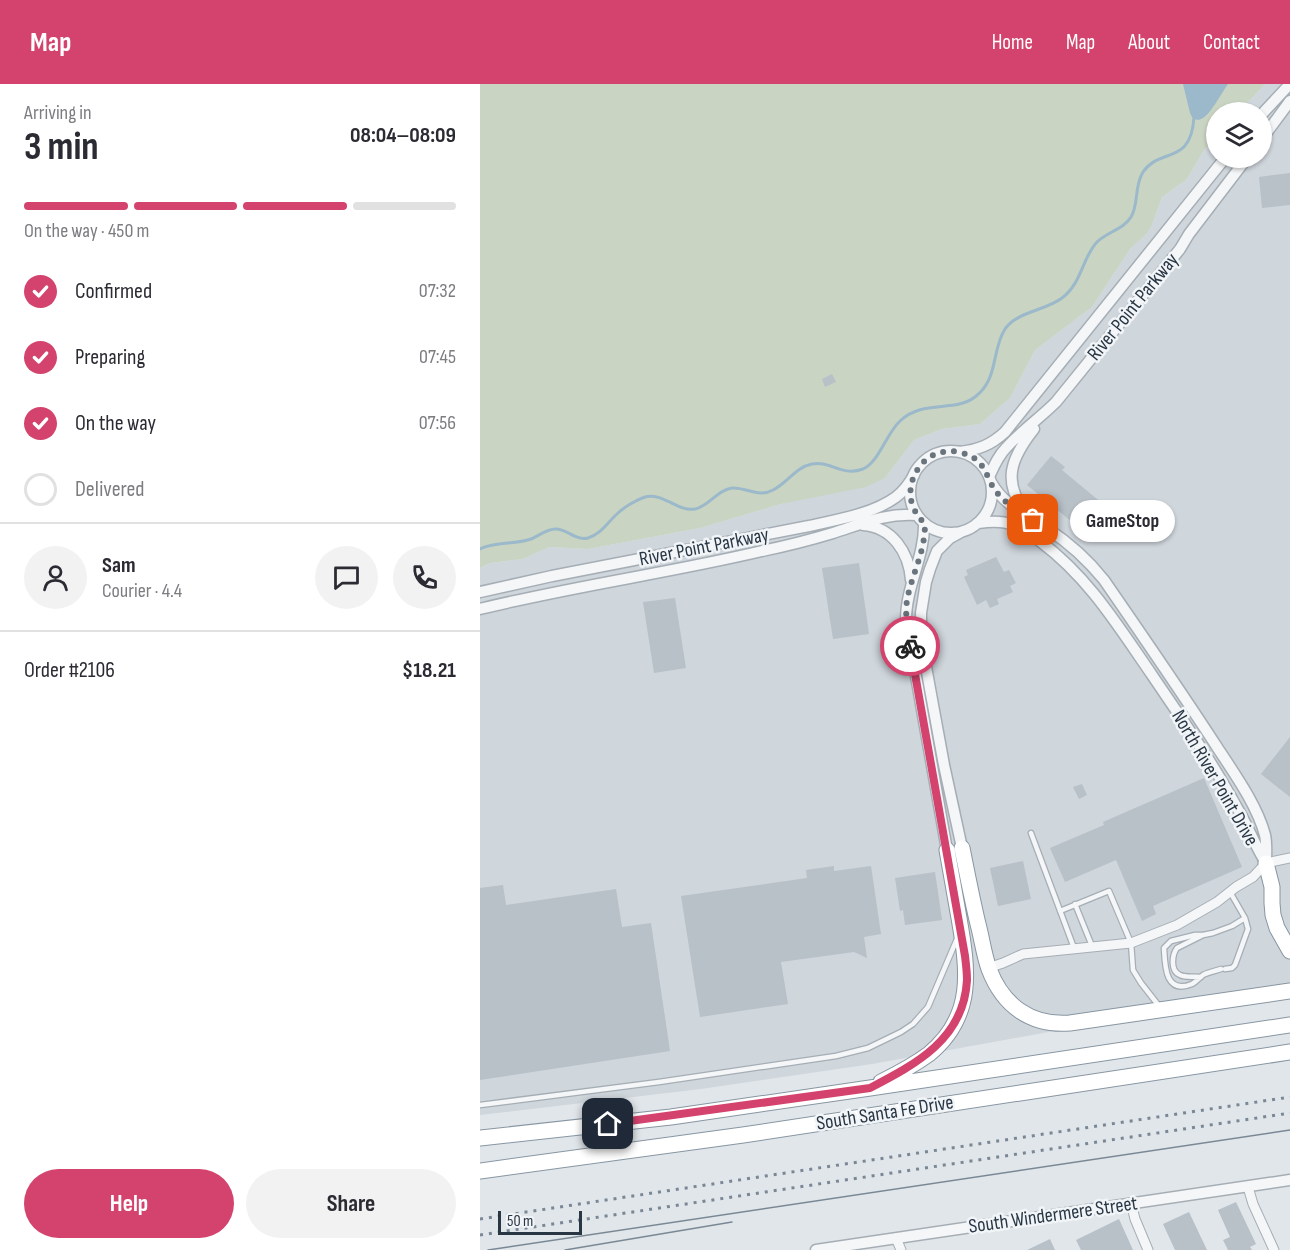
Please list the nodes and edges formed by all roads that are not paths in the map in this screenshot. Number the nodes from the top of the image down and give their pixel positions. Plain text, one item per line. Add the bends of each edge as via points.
1 (1290, 84) edge
2 (1290, 101) edge
3 (1272, 103) edge
4 (1272, 125) edge
5 (1218, 168) edge
6 (1239, 168) edge
7 (1046, 412) junction
8 (959, 452) junction
9 (914, 475) junction
10 (990, 479) junction
11 (921, 519) junction
12 (1033, 520) junction
13 (978, 523) junction
14 (855, 525) junction
15 (961, 532) junction
16 (912, 583) junction
17 (480, 592) edge
18 (480, 609) edge
19 (1031, 833) dead end
20 (955, 849) junction
21 (1290, 858) edge
22 (1266, 863) junction
23 (1230, 892) junction
24 (1075, 904) junction
25 (1060, 911) junction
26 (1245, 918) junction
27 (960, 924) junction
28 (1203, 935) junction
29 (1131, 943) junction
30 (1092, 946) junction
31 (1074, 948) junction
32 (1290, 951) edge
33 (988, 968) junction
34 (1201, 977) junction
35 (1290, 992) edge
36 (1162, 1010) junction
37 (1290, 1025) edge
38 (1290, 1052) edge
39 (870, 1088) junction
40 (480, 1105) edge
41 (480, 1138) edge
42 (480, 1170) edge
43 (1290, 1180) edge
44 (1248, 1187) junction
45 (1131, 1203) junction
46 (896, 1238) junction
47 (830, 1249) edge
48 (816, 1250) edge
49 (901, 1250) edge
50 (1149, 1250) edge
51 (1274, 1250) edge

1 - 3 street
2 - 4 street
5 - 8 street, River Point Parkway via 1005,432 985,447
6 - 7 street, River Point Parkway via 1180,249
7 - 10 street, River Point Parkway via 1006,447
7 - 12 street via 1021,446 1011,472 1016,497
8 - 9 street via 930,457
8 - 10 street via 976,460
9 - 11 street via 910,489 912,504
9 - 17 street, River Point Parkway via 894,499 847,517
10 - 12 street, North River Point Drive via 1000,497
10 - 13 street via 990,503
11 - 14 street, River Point Parkway via 897,514
11 - 15 street via 942,532
11 - 16 street via 925,534
12 - 22 street, North River Point Drive via 1064,540 1095,568 1194,712 1256,813 1265,836
13 - 15 street
13 - 22 street, North River Point Drive via 1011,524 1033,536 1056,552 1094,592 1196,739
14 - 16 street via 877,527 895,540 904,552
14 - 18 street, River Point Parkway via 759,552
15 - 20 street via 937,551 925,590 921,629
16 - 20 street via 906,609 907,630
19 - 25 lane
20 - 27 highway
20 - 33 highway via 970,891
21 - 22 street
22 - 23 street
22 - 32 highway via 1273,915
23 - 26 lane
23 - 29 street via 1177,925
24 - 25 lane
24 - 29 lane via 1109,891
24 - 30 lane
25 - 31 lane
26 - 28 lane
26 - 34 lane via 1248,929 1235,965
27 - 39 highway via 967,979 956,1021 929,1053
27 - 40 lane via 928,1008 913,1024 868,1048 659,1082
28 - 34 lane via 1177,948 1173,962 1178,975
28 - 34 lane via 1171,941 1164,948 1168,979 1172,983 1192,984
29 - 30 street
29 - 36 lane via 1133,970
30 - 31 street
31 - 33 street via 1023,954
33 - 36 highway via 995,984 1012,1004 1042,1022 1070,1023
35 - 36 highway
37 - 39 highway, South Santa Fe Drive
38 - 42 highway, South Santa Fe Drive via 743,1135
39 - 41 highway, South Santa Fe Drive
43 - 44 street, South Windermere Street
44 - 45 street, South Windermere Street
44 - 51 street
45 - 46 street, South Windermere Street
45 - 50 street
46 - 47 street, South Windermere Street
46 - 49 street
47 - 48 street, South Windermere Street

